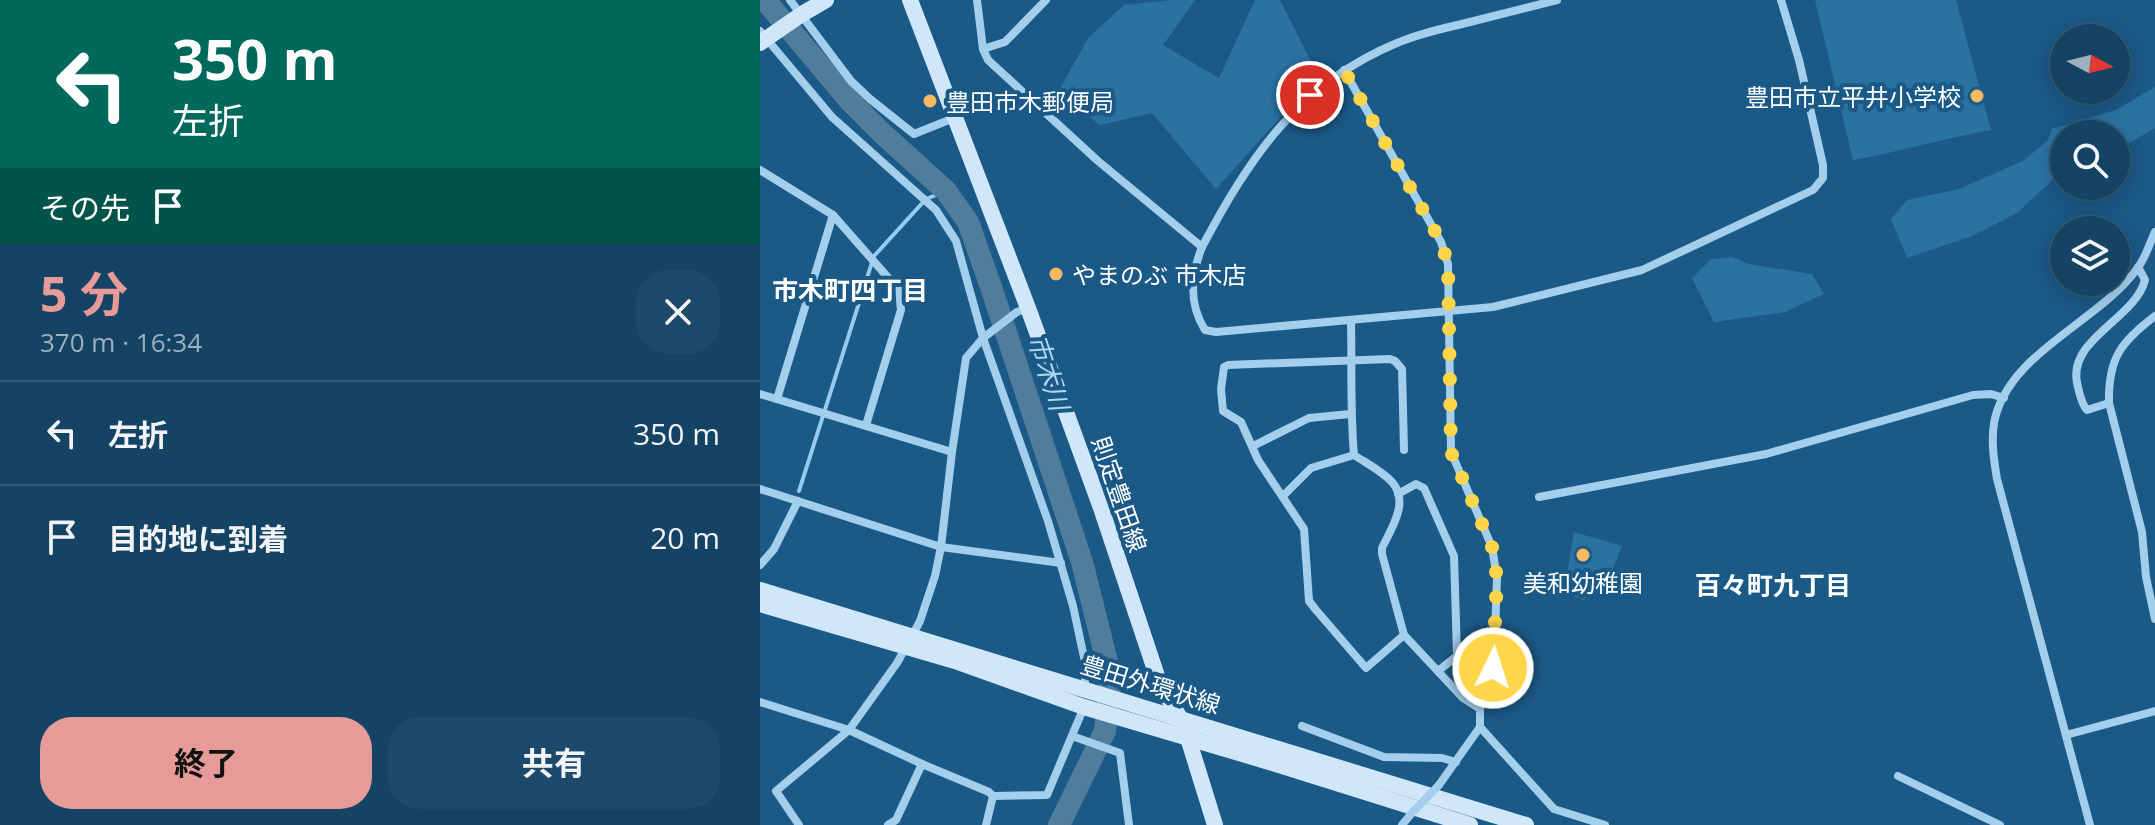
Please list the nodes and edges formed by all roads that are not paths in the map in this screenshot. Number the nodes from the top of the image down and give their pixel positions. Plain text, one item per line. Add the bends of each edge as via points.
1 (790, 0) edge
2 (826, 0) edge
3 (910, 0) edge
4 (977, 0) edge
5 (1046, 0) edge
6 (1557, 0) edge
7 (1781, 0) edge
8 (802, 14) junction
9 (762, 38) edge
10 (983, 49) junction
11 (1344, 70) junction
12 (954, 118) junction
13 (760, 170) edge
14 (833, 215) junction
15 (2155, 232) edge
16 (1202, 247) junction
17 (2138, 267) junction
18 (1022, 310) junction
19 (1450, 312) junction
20 (2155, 316) edge
21 (1351, 320) junction
22 (983, 338) junction
23 (1352, 360) junction
24 (760, 394) edge
25 (2004, 398) junction
26 (777, 399) junction
27 (2109, 403) junction
28 (1350, 414) junction
29 (866, 425) junction
30 (1253, 446) junction
31 (1404, 450) dead end
32 (952, 452) junction
33 (1354, 455) junction
34 (760, 489) edge
35 (1398, 494) junction
36 (1283, 496) junction
37 (1539, 497) dead end
38 (798, 501) junction
39 (941, 547) junction
40 (1061, 563) junction
41 (760, 565) edge
42 (760, 590) edge
43 (760, 604) edge
44 (2155, 619) edge
45 (1404, 635) junction
46 (909, 642) junction
47 (1438, 671) junction
48 (1089, 699) junction
49 (760, 702) edge
50 (1480, 709) junction
51 (1123, 710) junction
52 (2155, 711) edge
53 (1180, 718) junction
54 (1302, 726) dead end
55 (1480, 727) junction
56 (849, 730) junction
57 (2066, 735) junction
58 (1072, 736) junction
59 (1188, 738) junction
60 (1456, 762) junction
61 (922, 764) junction
62 (1898, 776) dead end
63 (993, 796) junction
64 (799, 825) edge
65 (888, 825) edge
66 (986, 825) edge
67 (1129, 825) edge
68 (1215, 825) edge
69 (1402, 825) edge
70 (1470, 825) edge
71 (1526, 825) edge
72 (1605, 825) edge
73 (2000, 825) edge
74 (2090, 825) edge

1 - 8 street
2 - 8 street
3 - 12 street, 則定豊田線
4 - 10 street
5 - 10 street via 1005,42
6 - 11 street via 1421,34
7 - 19 street via 1823,165 1823,178 1813,190 1642,270 1493,307
8 - 9 street
8 - 12 street via 851,81 914,134
9 - 22 street via 832,117 932,206 956,241
10 - 16 street via 995,68
11 - 16 street via 1300,104 1258,153
11 - 19 street via 1441,242 1448,264
12 - 18 street, 則定豊田線
13 - 14 street
14 - 26 street
14 - 29 street via 899,290 901,310
15 - 17 street
16 - 21 street via 1192,281 1197,317 1205,330
17 - 25 street via 2026,367
17 - 27 street via 2143,289 2082,353 2076,368 2087,410
18 - 22 street
18 - 53 street, 則定豊田線 via 1101,508 1160,685
19 - 21 street
19 - 50 street via 1451,452 1492,547 1497,578 1494,661
20 - 27 street via 2122,346 2111,372
21 - 23 street
22 - 32 street via 966,358
22 - 40 street
23 - 28 street
23 - 30 street via 1224,367 1223,411 1241,422
23 - 31 street via 1390,359 1402,369
24 - 26 street
25 - 37 street via 1973,395 1766,454
25 - 57 street via 1994,426 1995,468
26 - 29 street
27 - 44 street via 2142,532
28 - 30 street via 1309,418
28 - 33 street
29 - 32 street
30 - 36 street
32 - 39 street
33 - 35 street via 1392,482
33 - 36 street via 1311,468
34 - 38 street
35 - 45 street via 1399,511 1382,554
35 - 47 street via 1416,484 1424,488 1454,556 1457,656
36 - 45 street via 1304,529 1309,601 1362,666
38 - 39 street
38 - 41 street
39 - 40 street
39 - 46 street
40 - 48 street
42 - 46 street, 豊田外環状線
43 - 46 street, 豊田外環状線
45 - 47 street
46 - 48 street, 豊田外環状線 via 955,661
46 - 56 street
47 - 50 street
48 - 51 street, 豊田外環状線
48 - 58 street
49 - 56 street
50 - 55 street
51 - 53 street, 豊田外環状線
51 - 59 street, 豊田外環状線
52 - 57 street
53 - 59 street, 則定豊田線
53 - 71 street, 豊田外環状線
54 - 60 street via 1384,757
55 - 60 street
55 - 72 street via 1554,809
56 - 61 street
56 - 64 street via 776,791
57 - 74 street
58 - 63 street via 1047,795
58 - 67 street via 1120,753
59 - 68 street, 則定豊田線
59 - 70 street, 豊田外環状線
60 - 69 street, bridge
61 - 63 street
61 - 65 street via 896,820
62 - 73 street
63 - 66 street

